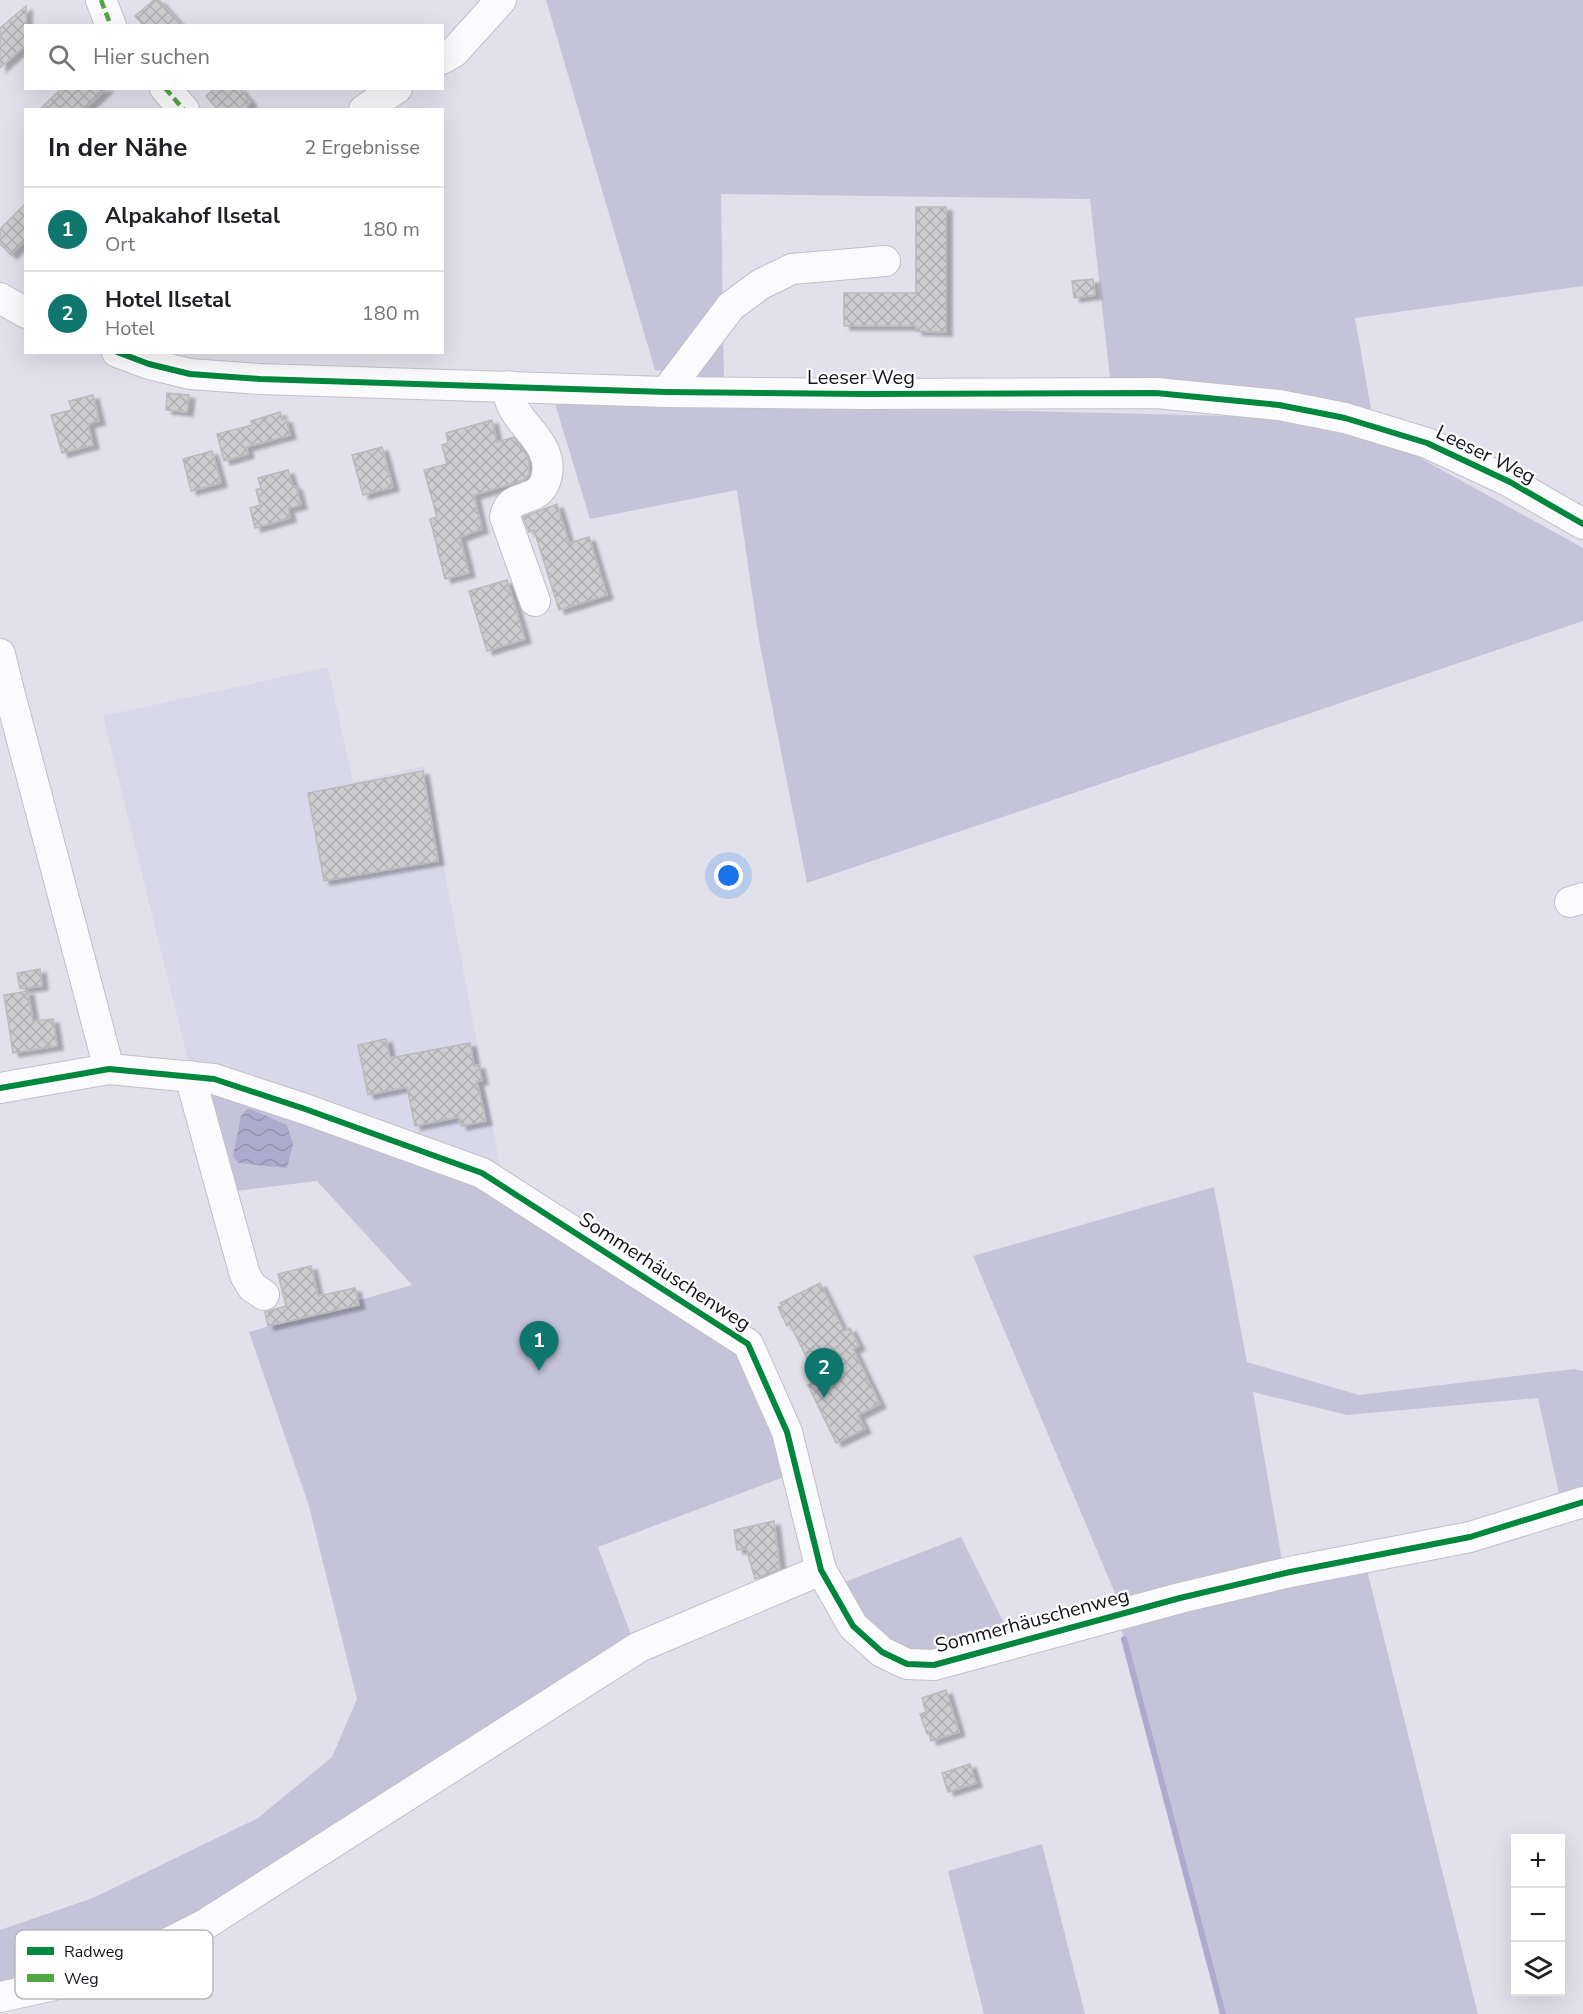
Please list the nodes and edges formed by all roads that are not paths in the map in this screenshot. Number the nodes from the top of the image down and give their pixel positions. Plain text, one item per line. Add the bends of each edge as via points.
1 (101, 0) edge
2 (501, 0) edge
3 (110, 24) edge
4 (444, 58) edge
5 (167, 90) edge
6 (394, 90) edge
7 (182, 108) edge
8 (367, 108) edge
9 (885, 261) dead end
10 (0, 298) edge
11 (24, 313) edge
12 (122, 354) edge
13 (509, 386) junction
14 (666, 392) junction
15 (1583, 524) edge
16 (535, 601) dead end
17 (0, 654) edge
18 (4, 688) edge
19 (109, 1069) junction
20 (190, 1076) junction
21 (0, 1089) edge
22 (264, 1295) dead end
23 (1583, 1502) edge
24 (821, 1570) junction
25 (194, 1930) edge
26 (15, 1994) edge
27 (0, 1997) edge

1 - 3 street
2 - 4 street via 454,52
5 - 7 street
6 - 8 street
9 - 14 street via 792,269 761,284 731,306
10 - 11 street
12 - 13 street, Leeser Weg via 202,375
13 - 14 street, Leeser Weg
13 - 16 street via 510,400 534,434 547,464 541,489 514,501 507,507 505,517
14 - 15 street, Leeser Weg via 1156,393 1279,405 1345,418 1427,443 1510,482
17 - 18 street
18 - 19 street
19 - 20 street, Sommerhäuschenweg
19 - 21 street, Sommerhäuschenweg
20 - 22 street via 245,1275 252,1287
20 - 24 street, Sommerhäuschenweg via 214,1079 305,1109 482,1173 748,1344 787,1432
23 - 24 street, Sommerhäuschenweg via 1470,1537 1180,1598 934,1665 908,1665 882,1652 853,1626
24 - 25 street via 639,1647
26 - 27 street

